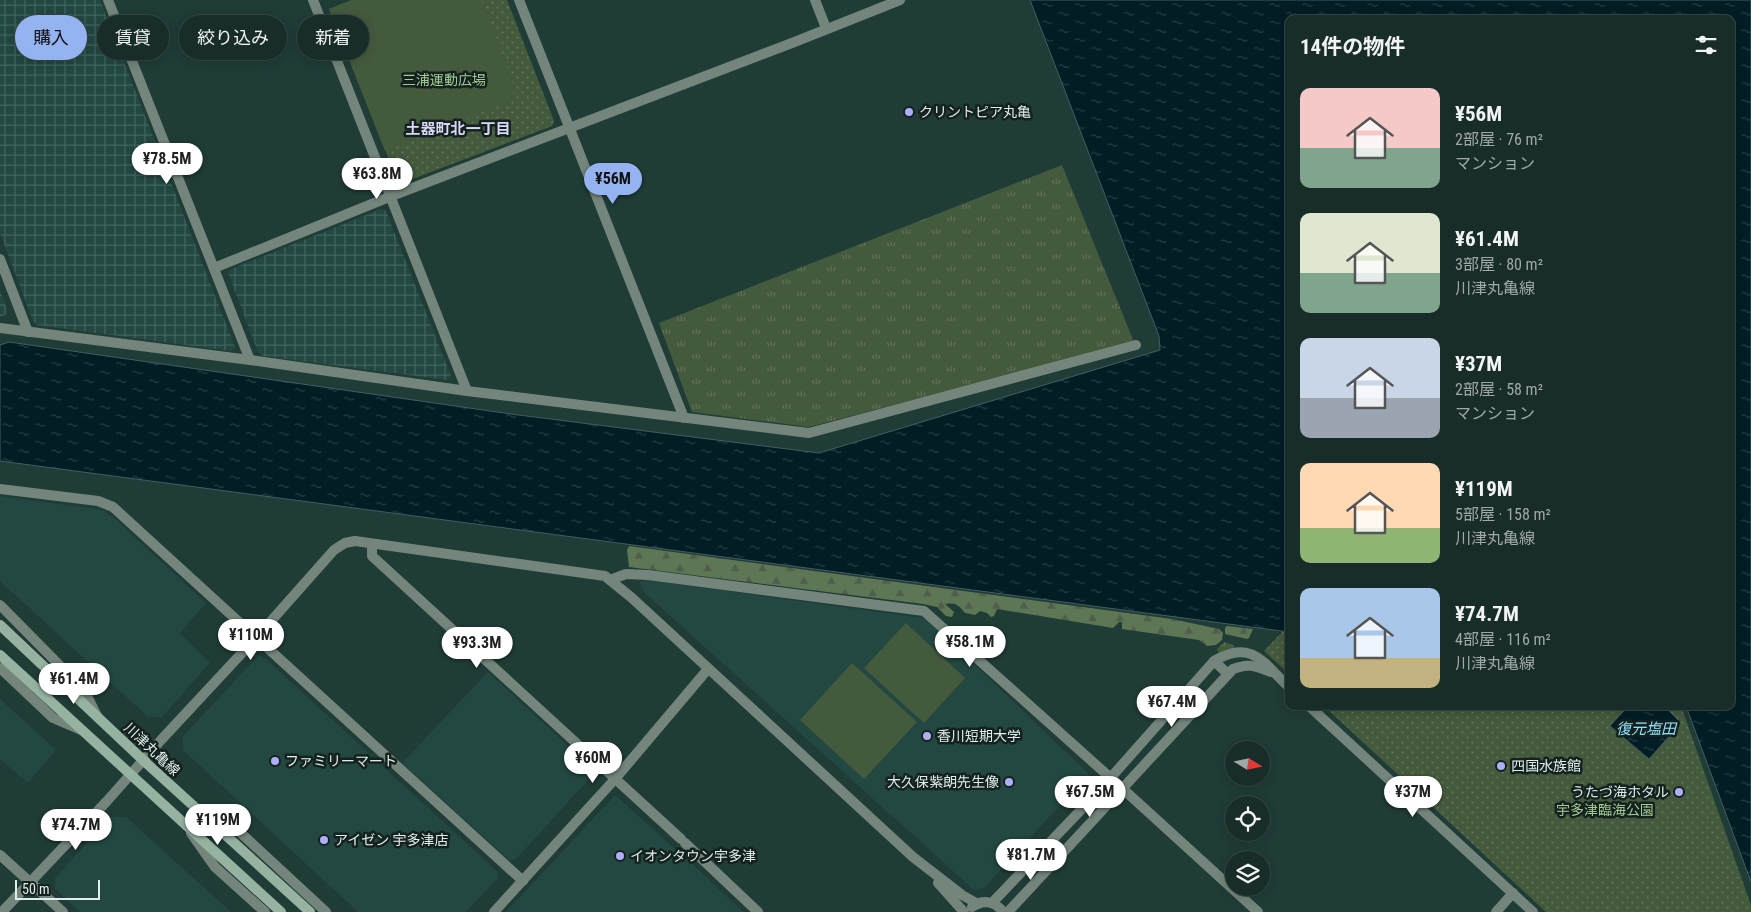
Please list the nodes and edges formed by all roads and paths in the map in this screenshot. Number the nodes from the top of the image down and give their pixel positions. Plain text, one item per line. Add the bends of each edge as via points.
1 (108, 0) edge
2 (313, 0) edge
3 (519, 0) edge
4 (816, 0) edge
5 (900, 0) edge
6 (826, 28) junction
7 (570, 129) junction
8 (390, 197) junction
9 (0, 258) edge
10 (214, 268) junction
11 (0, 328) edge
12 (28, 332) junction
13 (1136, 345) dead end
14 (250, 360) junction
15 (467, 391) junction
16 (684, 418) junction
17 (0, 489) edge
18 (372, 544) junction
19 (610, 580) junction
20 (0, 605) edge
21 (0, 625) edge
22 (256, 638) junction
23 (0, 655) edge
24 (1214, 661) junction
25 (0, 668) edge
26 (708, 669) junction
27 (1228, 674) junction
28 (1274, 674) junction
29 (1285, 684) edge
30 (1313, 710) edge
31 (97, 716) junction
32 (86, 733) junction
33 (143, 760) junction
34 (131, 774) junction
35 (1111, 778) junction
36 (615, 779) junction
37 (1124, 789) junction
38 (195, 808) junction
39 (184, 823) junction
40 (0, 855) edge
41 (914, 857) junction
42 (522, 881) junction
43 (29, 882) junction
44 (1512, 893) junction
45 (992, 903) junction
46 (978, 904) junction
47 (2, 912) edge
48 (62, 912) edge
49 (265, 912) edge
50 (281, 912) edge
51 (310, 912) edge
52 (326, 912) edge
53 (494, 912) edge
54 (758, 912) edge
55 (964, 912) edge
56 (968, 912) edge
57 (1004, 912) edge
58 (1008, 912) edge
59 (1258, 912) edge
60 (1496, 912) edge
61 (1533, 912) edge

1 - 10 street
2 - 8 street
3 - 7 street
4 - 6 street
5 - 6 street
6 - 7 street
7 - 8 street
7 - 16 street
8 - 10 street
8 - 15 street
9 - 12 street
10 - 14 street
11 - 12 street
12 - 14 street
13 - 16 street via 809,433
14 - 15 street
15 - 16 street
17 - 22 street via 98,501 113,507
18 - 19 street via 599,574
18 - 22 street via 355,541 334,550
18 - 36 street via 372,556
19 - 26 street
19 - 35 street via 626,574 648,575 924,611
20 - 31 street via 84,690
21 - 31 main road, 川津丸亀線
22 - 33 street
22 - 42 street
23 - 32 main road
24 - 27 street
24 - 28 street via 1239,652 1251,654 1261,659
24 - 35 street
25 - 32 street via 54,718
26 - 36 street
26 - 41 street
27 - 28 street via 1244,665
27 - 37 street
28 - 29 street
30 - 44 street
31 - 33 main road, 川津丸亀線
32 - 34 main road
33 - 34 street
33 - 38 main road, 川津丸亀線
34 - 39 main road
34 - 43 street
35 - 37 street
35 - 45 street
36 - 42 street
36 - 54 street
37 - 58 street
37 - 59 street
38 - 51 main road, 川津丸亀線
38 - 52 street via 230,823
39 - 49 street via 215,867
39 - 50 main road
40 - 43 street
41 - 46 street
41 - 55 street
42 - 53 street
43 - 47 street
43 - 48 street
44 - 60 street
44 - 61 street
45 - 46 street
45 - 57 street
46 - 56 street

